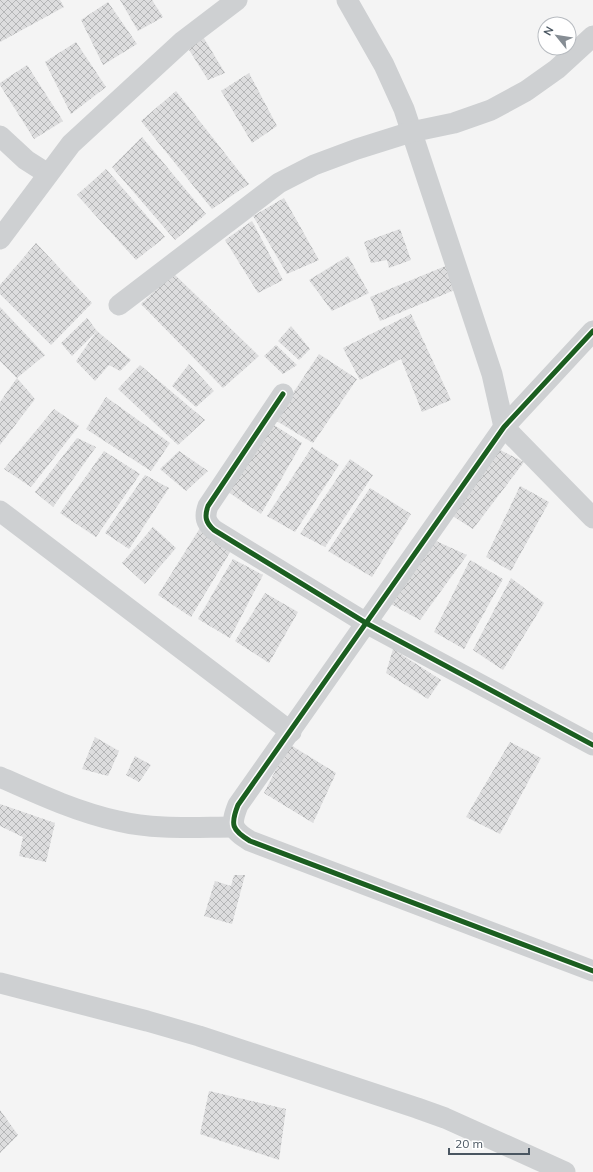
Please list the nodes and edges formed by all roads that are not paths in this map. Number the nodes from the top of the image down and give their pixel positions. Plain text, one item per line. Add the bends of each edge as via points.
1 (237, 0) edge
2 (347, 0) edge
3 (593, 36) edge
4 (411, 132) junction
5 (0, 136) edge
6 (48, 174) junction
7 (0, 239) edge
8 (119, 305) dead end
9 (593, 331) edge
10 (283, 394) dead end
11 (504, 427) junction
12 (0, 511) edge
13 (593, 518) edge
14 (366, 622) junction
15 (291, 732) junction
16 (593, 745) edge
17 (0, 777) edge
18 (234, 828) junction
19 (593, 971) edge
20 (0, 983) edge
21 (565, 1172) edge

1 - 6 street via 183,41 101,116 71,144
2 - 4 street via 384,66 404,109
3 - 4 street via 557,69 526,91 490,110 454,123
4 - 8 street via 321,162 279,183
4 - 11 street via 492,374
5 - 6 street via 26,160
6 - 7 street
9 - 11 street
10 - 14 street via 208,506 205,514 207,524
11 - 13 street
11 - 14 street
12 - 15 street
14 - 15 street
14 - 16 street
15 - 18 street via 238,805 233,817
17 - 18 street via 56,801 117,821 149,826
18 - 19 street via 250,841
20 - 21 street via 191,1034 417,1108

